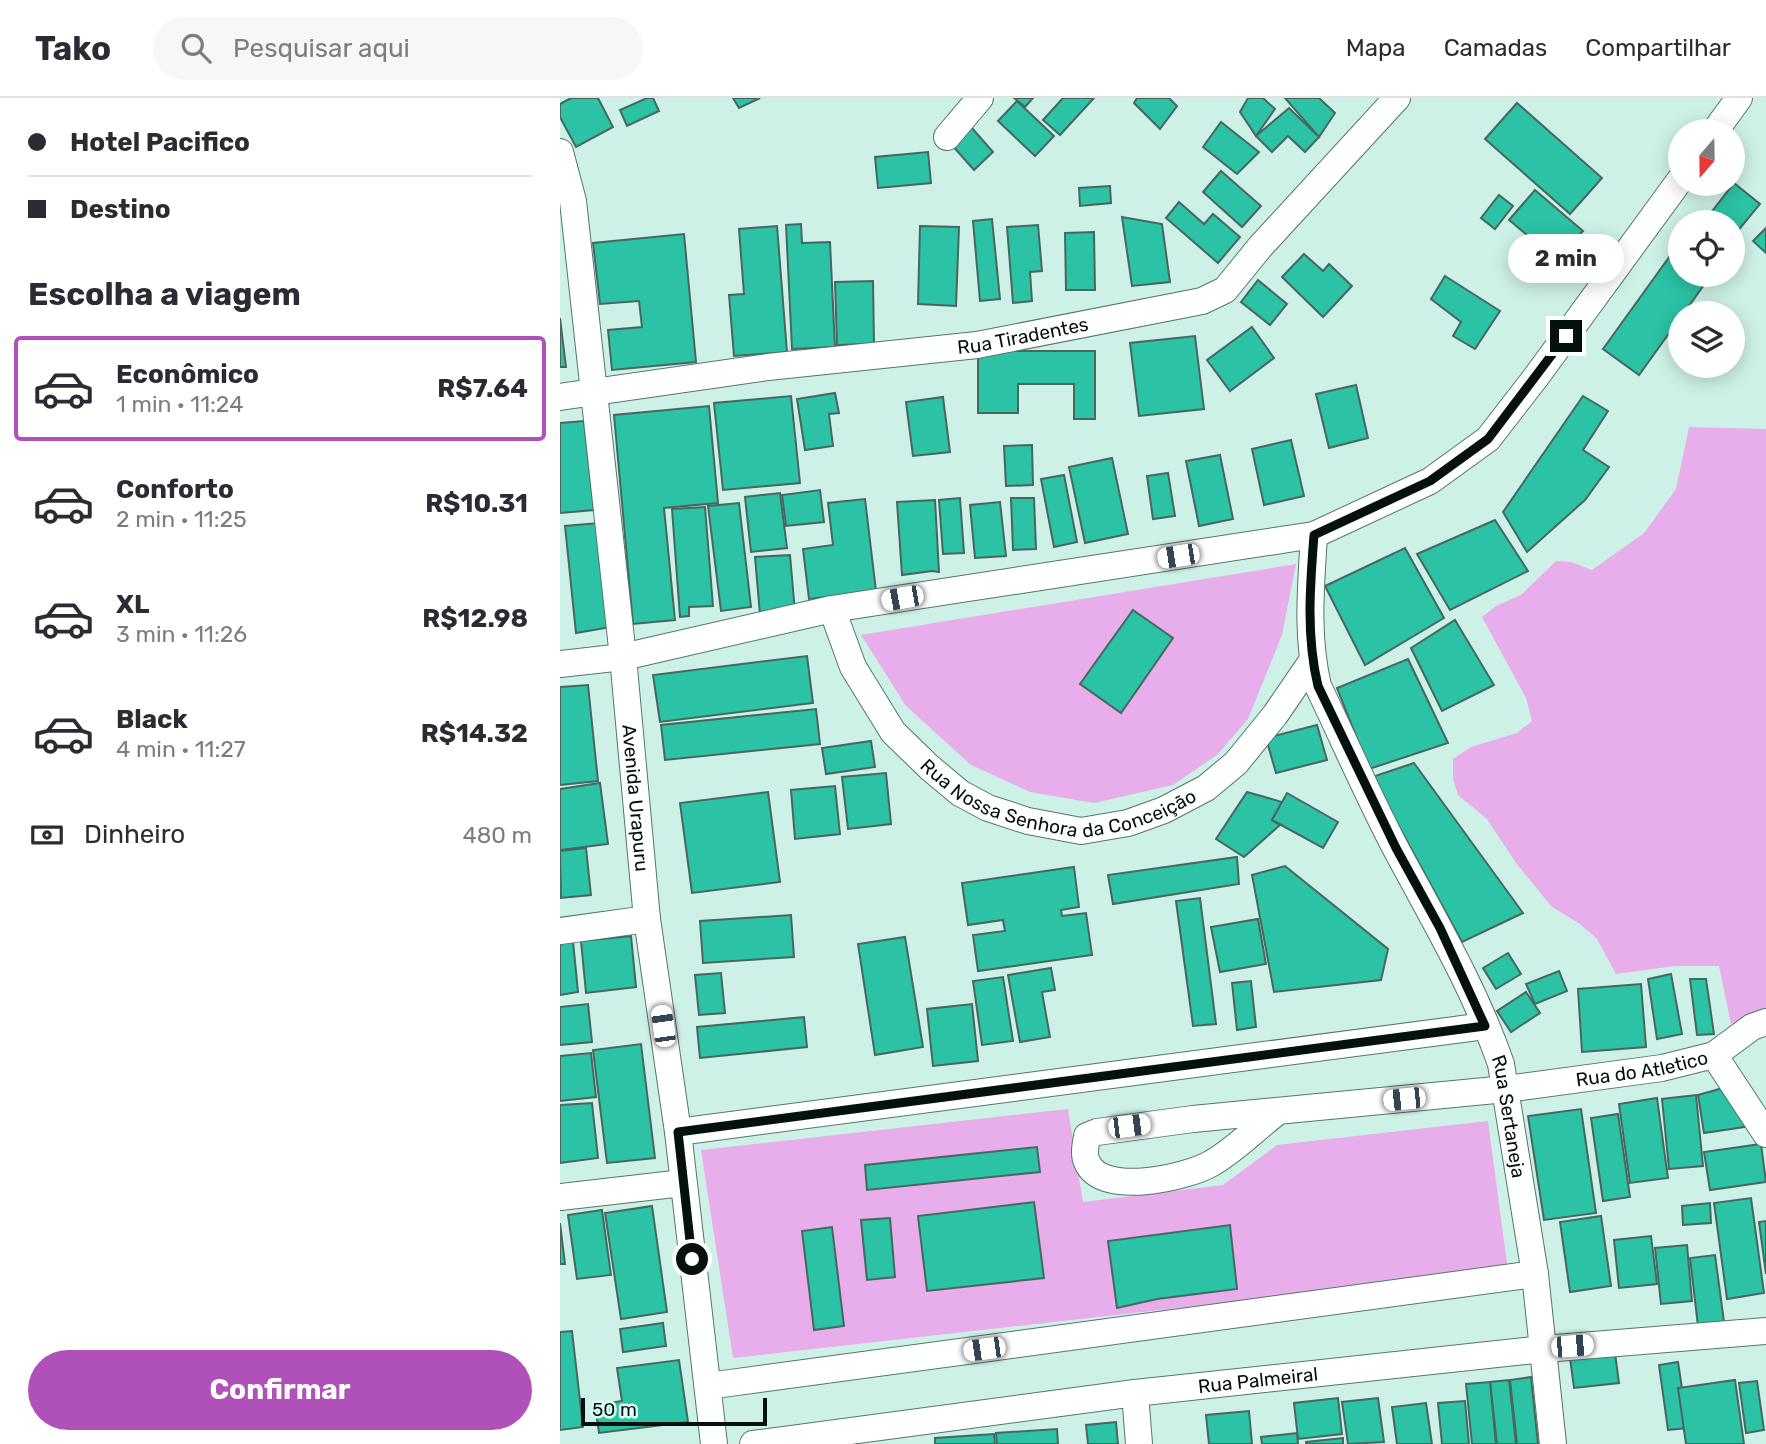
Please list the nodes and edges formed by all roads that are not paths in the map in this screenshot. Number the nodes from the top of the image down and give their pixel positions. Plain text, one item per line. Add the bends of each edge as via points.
1 (980, 98) edge
2 (1397, 98) edge
3 (1738, 98) edge
4 (1723, 119) edge
5 (947, 136) dead end
6 (560, 152) edge
7 (1668, 196) edge
8 (595, 393) junction
9 (560, 397) edge
10 (1314, 535) junction
11 (832, 609) junction
12 (623, 657) junction
13 (1312, 661) junction
14 (560, 664) edge
15 (647, 919) junction
16 (560, 930) edge
17 (1766, 1022) edge
18 (1485, 1026) junction
19 (1714, 1055) junction
20 (1506, 1089) junction
21 (1276, 1112) junction
22 (678, 1132) junction
23 (1766, 1134) edge
24 (683, 1183) junction
25 (560, 1197) edge
26 (1535, 1274) junction
27 (1766, 1331) edge
28 (1545, 1349) junction
29 (708, 1386) junction
30 (1135, 1393) junction
31 (714, 1444) edge
32 (754, 1444) edge
33 (1139, 1444) edge
34 (1553, 1444) edge

1 - 5 street
2 - 8 street, Rua Tiradentes via 1225,290 1202,301 977,345 768,367
3 - 4 street
6 - 8 street, Avenida Urapuru via 573,201
7 - 10 street via 1488,439 1430,481
8 - 9 street, Rua Tiradentes
8 - 12 street, Avenida Urapuru
10 - 11 street
10 - 13 street, Rua Sertaneja via 1309,612
11 - 12 street
11 - 13 street, Rua Nossa Senhora da Conceição via 853,667 893,732 929,767 960,793 988,808 1082,831 1128,823 1206,788 1236,763
12 - 14 street
12 - 15 street, Avenida Urapuru
13 - 18 street, Rua Sertaneja via 1318,686
15 - 16 street
15 - 22 street, Avenida Urapuru
17 - 19 street, Rua do Atletico
18 - 20 street, Rua Sertaneja
18 - 22 street
19 - 20 street, Rua do Atletico via 1662,1068
19 - 23 street
20 - 21 street, Rua do Atletico
20 - 26 street, Rua Sertaneja
21 - 21 street, Rua do Atletico via 1212,1164 1171,1178 1099,1177 1084,1151 1087,1136 1097,1132
22 - 24 street, Avenida Urapuru
24 - 25 street
24 - 29 street, Avenida Urapuru
26 - 28 street, Rua Sertaneja
26 - 29 street
27 - 28 street, Rua Palmeiral
28 - 30 street, Rua Palmeiral
28 - 34 street, Rua Sertaneja
29 - 31 street, Avenida Urapuru
30 - 32 street, Rua Palmeiral
30 - 33 street

